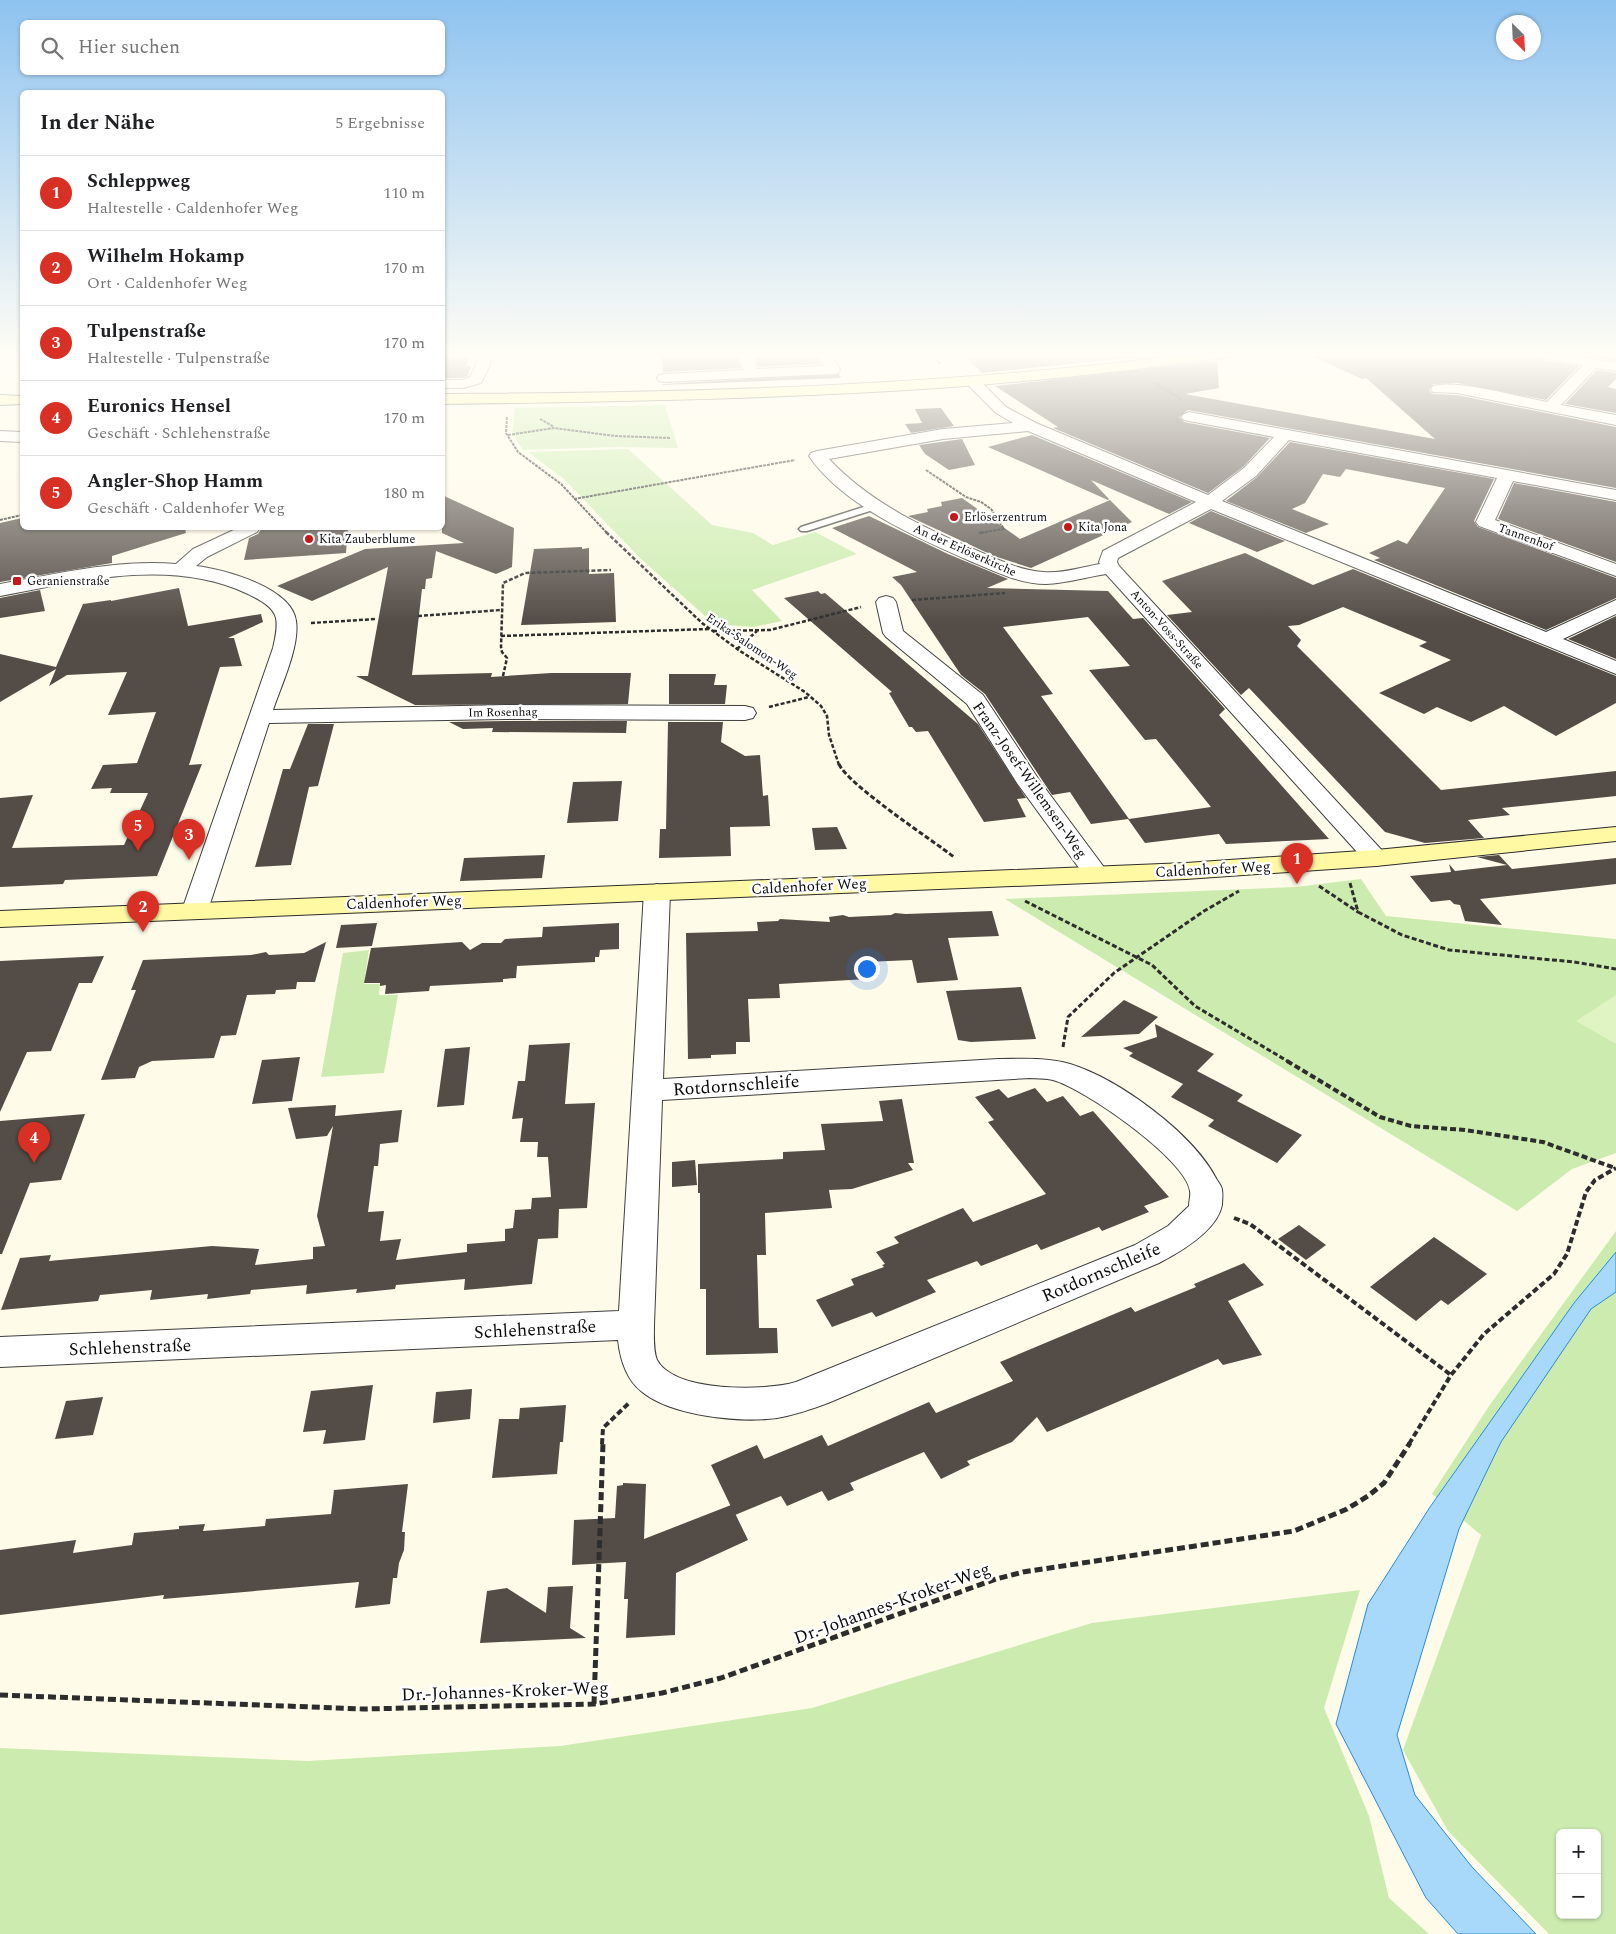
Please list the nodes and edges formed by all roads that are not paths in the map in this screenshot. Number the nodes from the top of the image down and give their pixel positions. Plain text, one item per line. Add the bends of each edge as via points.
1 (896, 442) edge
2 (1068, 442) edge
3 (1278, 442) edge
4 (1325, 442) edge
5 (1507, 475) junction
6 (1616, 495) edge
7 (1210, 502) junction
8 (876, 506) junction
9 (804, 529) dead end
10 (248, 530) edge
11 (1111, 568) junction
12 (181, 570) junction
13 (1616, 570) edge
14 (0, 590) edge
15 (886, 602) dead end
16 (1616, 606) edge
17 (1546, 640) junction
18 (1616, 668) edge
19 (745, 713) road end
20 (261, 718) junction
21 (1616, 834) edge
22 (1376, 858) junction
23 (1096, 874) junction
24 (657, 892) junction
25 (195, 910) junction
26 (0, 919) edge
27 (648, 1090) junction
28 (636, 1325) junction
29 (0, 1352) edge

1 - 8 street, An der Erlöserkirche via 818,456 839,480
2 - 7 street
3 - 7 street via 1250,472
4 - 5 street
5 - 6 street
5 - 13 street, Tannenhof via 1485,522
7 - 11 street via 1110,555 1108,562
7 - 17 street
8 - 9 lane
8 - 11 street, An der Erlöserkirche via 939,541 1005,569 1036,578
10 - 12 street via 200,553
11 - 22 street, Anton-Voss-Straße
12 - 14 street via 109,573
12 - 20 street via 214,573 252,587 273,600 283,612 287,625 283,648
15 - 23 street, Franz-Josef-Willemsen-Weg via 893,633 975,700 1029,783
16 - 17 street
17 - 18 street
19 - 20 street, Im Rosenhag via 506,712
20 - 25 street
21 - 22 street, Caldenhofer Weg
22 - 23 street, Caldenhofer Weg
23 - 24 street, Caldenhofer Weg
24 - 25 street, Caldenhofer Weg
24 - 27 street
25 - 26 street, Caldenhofer Weg
27 - 28 street
27 - 28 street, Rotdornschleife via 998,1069 1062,1072 1090,1084 1176,1146 1201,1175 1207,1190 1206,1206 1189,1226 1170,1242 1147,1254 815,1392 778,1402 731,1403 697,1398 653,1381 639,1358
28 - 29 street, Schlehenstraße

